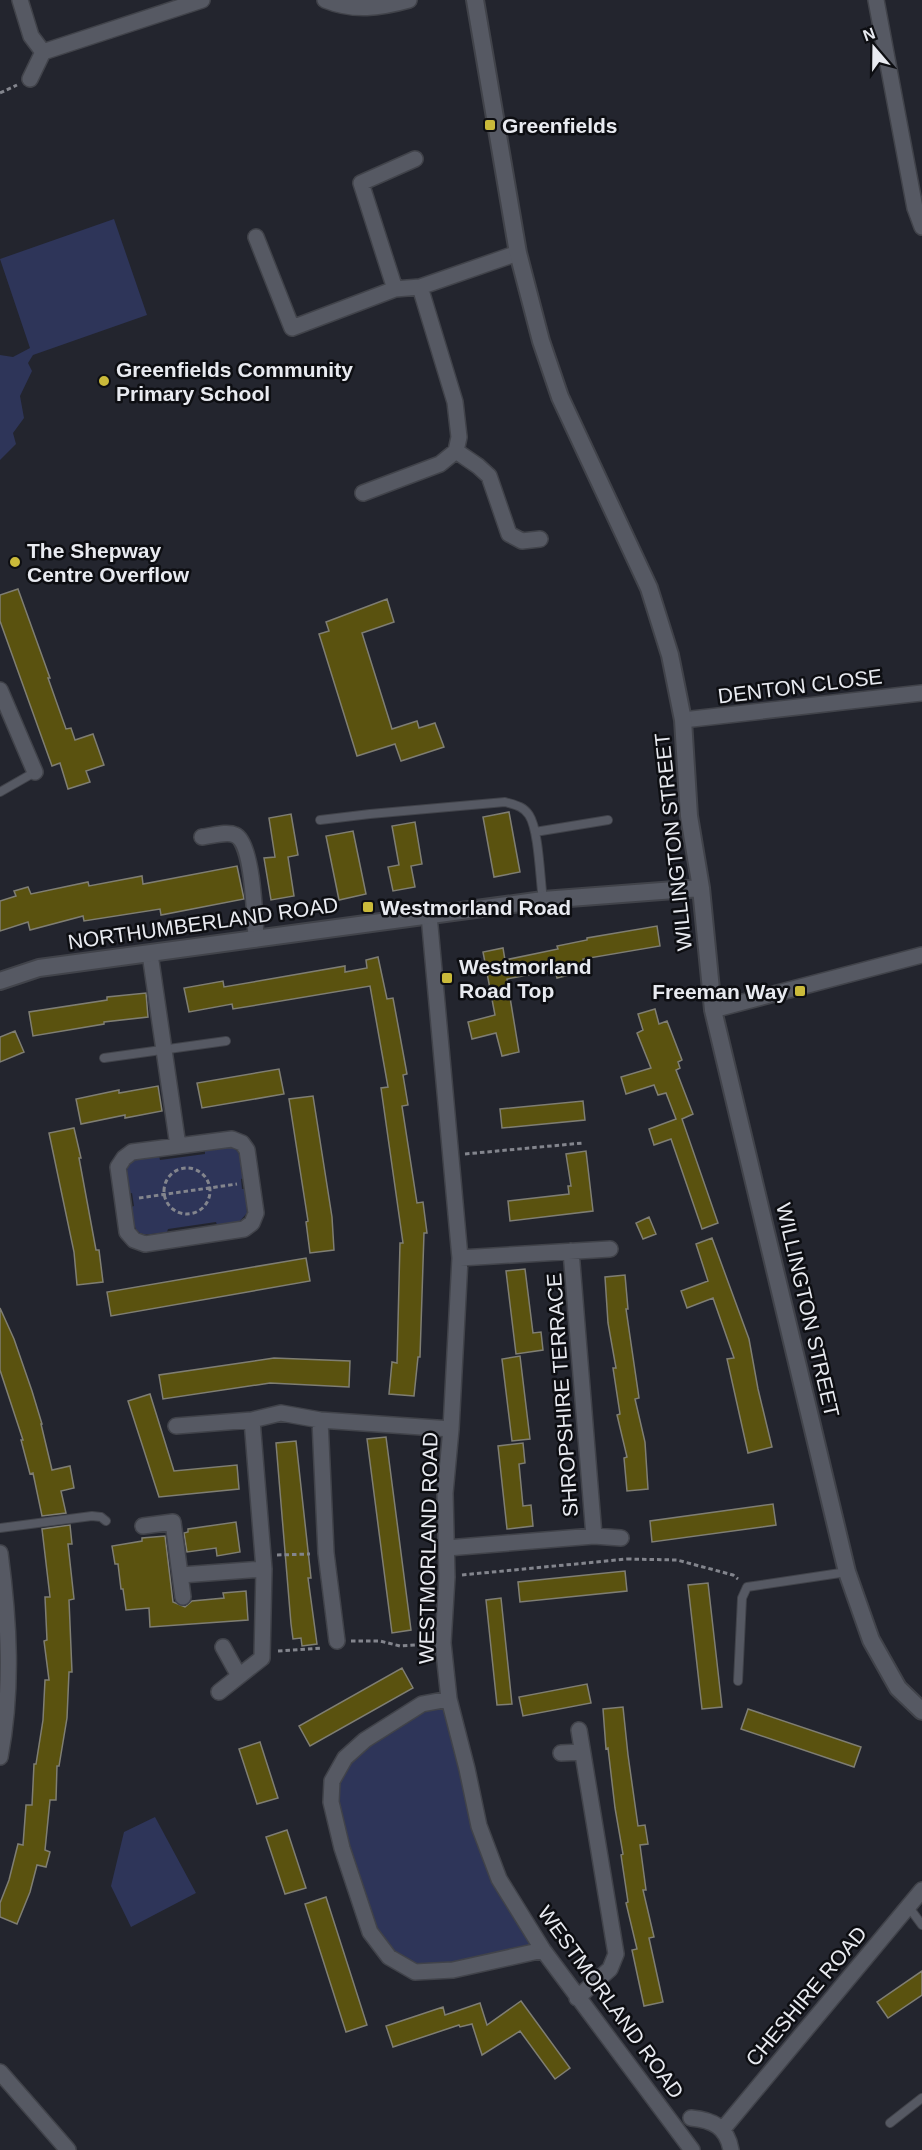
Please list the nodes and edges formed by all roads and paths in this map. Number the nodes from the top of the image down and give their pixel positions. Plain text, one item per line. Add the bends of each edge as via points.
1 (20, 0) edge
2 (202, 0) edge
3 (326, 0) edge
4 (409, 0) edge
5 (475, 0) edge
6 (876, 0) edge
7 (44, 52) junction
8 (30, 79) dead end
9 (414, 159) dead end
10 (922, 227) edge
11 (256, 237) dead end
12 (518, 254) junction
13 (420, 287) junction
14 (395, 289) junction
15 (456, 451) junction
16 (363, 493) dead end
17 (540, 538) dead end
18 (0, 690) edge
19 (922, 693) edge
20 (683, 720) junction
21 (35, 772) joint
22 (0, 792) edge
23 (320, 820) dead end
24 (608, 820) dead end
25 (535, 832) junction
26 (202, 837) dead end
27 (701, 888) junction
28 (543, 900) junction
29 (429, 915) junction
30 (256, 939) junction
31 (150, 954) junction
32 (922, 955) edge
33 (0, 981) edge
34 (712, 1010) junction
35 (226, 1041) dead end
36 (164, 1049) junction
37 (104, 1058) dead end
38 (583, 1143) dead end
39 (178, 1146) junction
40 (451, 1155) junction
41 (252, 1183) junction
42 (210, 1188) junction
43 (165, 1194) junction
44 (122, 1200) junction
45 (610, 1249) dead end
46 (571, 1251) junction
47 (460, 1258) junction
48 (252, 1420) junction
49 (320, 1420) junction
50 (176, 1426) dead end
51 (451, 1429) junction
52 (106, 1521) dead end
53 (143, 1526) dead end
54 (0, 1528) edge
55 (594, 1536) junction
56 (621, 1538) joint
57 (447, 1548) junction
58 (0, 1552) edge
59 (326, 1553) junction
60 (627, 1559) junction
61 (264, 1563) junction
62 (847, 1572) junction
63 (181, 1575) junction
64 (447, 1576) junction
65 (747, 1587) junction
66 (183, 1597) dead end
67 (336, 1641) dead end
68 (223, 1647) dead end
69 (239, 1676) junction
70 (738, 1681) dead end
71 (219, 1692) dead end
72 (448, 1699) junction
73 (922, 1711) edge
74 (579, 1730) dead end
75 (582, 1752) junction
76 (561, 1753) dead end
77 (0, 1757) edge
78 (922, 1890) edge
79 (908, 1906) junction
80 (922, 1925) edge
81 (543, 1950) junction
82 (577, 1998) junction
83 (0, 2072) edge
84 (922, 2098) edge
85 (691, 2118) dead end
86 (890, 2123) dead end
87 (723, 2129) junction
88 (68, 2150) edge
89 (693, 2150) edge
90 (732, 2150) edge

1 - 7 street via 31,36
2 - 7 street
3 - 4 street via 374,8
5 - 12 street, WILLINGTON STREET
6 - 10 street via 915,208
7 - 8 street
9 - 14 street via 361,183
11 - 14 street via 292,328
12 - 13 street
12 - 20 street, WILLINGTON STREET via 560,397 648,588 669,655
13 - 14 street
13 - 15 street via 455,402 459,437
15 - 16 street via 440,464
15 - 17 street via 489,476 509,534 522,541
18 - 21 street
19 - 20 street, DENTON CLOSE
20 - 27 street, WILLINGTON STREET via 689,816
21 - 22 lane
23 - 25 lane via 505,802 521,806 530,816
24 - 25 lane
25 - 28 lane
26 - 30 street via 233,834 241,838 249,860
27 - 28 street, NORTHUMBERLAND ROAD
27 - 34 street, WILLINGTON STREET
28 - 29 street, NORTHUMBERLAND ROAD
29 - 30 street, NORTHUMBERLAND ROAD
29 - 40 street, WESTMORLAND ROAD
30 - 31 street, NORTHUMBERLAND ROAD
31 - 33 street, NORTHUMBERLAND ROAD via 39,968
31 - 36 street
32 - 34 street
34 - 62 street, WILLINGTON STREET
35 - 36 lane
36 - 37 lane
36 - 39 street
38 - 40 path
39 - 41 street via 232,1139 242,1143 248,1150
39 - 44 street via 132,1152 124,1158 118,1167
40 - 47 street, WESTMORLAND ROAD
41 - 42 path
41 - 44 street via 256,1213 244,1229 145,1244 127,1232
42 - 43 path
42 - 43 path via 206,1204 192,1213 175,1209
42 - 43 path via 202,1173 185,1168 170,1177
43 - 44 path
45 - 46 street
46 - 47 street
46 - 55 street, SHROPSHIRE TERRACE
47 - 51 street, WESTMORLAND ROAD
48 - 49 street via 281,1413
48 - 50 street
48 - 61 street
49 - 51 street
49 - 59 street
51 - 57 street, WESTMORLAND ROAD via 445,1493
52 - 54 lane via 92,1516
53 - 63 street via 173,1522
55 - 56 street
55 - 57 street
56 - 60 path via 626,1538
57 - 64 street, WESTMORLAND ROAD
58 - 77 street via 7,1604 9,1682
59 - 61 path
59 - 67 street
60 - 64 path
60 - 65 path via 677,1560 733,1575
61 - 63 street
61 - 69 street via 262,1658
62 - 65 lane
62 - 73 street, WILLINGTON STREET via 871,1640 898,1688
63 - 66 street
64 - 72 street, WESTMORLAND ROAD via 443,1643
65 - 70 lane via 742,1598
68 - 69 street
69 - 71 street
72 - 81 street, WESTMORLAND ROAD via 479,1826 499,1879
72 - 81 street via 422,1704 365,1740 345,1758 333,1781 332,1802 342,1848 370,1932 389,1957 415,1972 453,1970
74 - 75 street
75 - 76 street
75 - 82 street via 616,1954 610,1970
78 - 79 street, CHESHIRE ROAD
79 - 80 lane
79 - 87 street, CHESHIRE ROAD
81 - 82 street, WESTMORLAND ROAD
82 - 89 street, WESTMORLAND ROAD
83 - 88 street
84 - 86 lane
85 - 87 street
87 - 90 street

